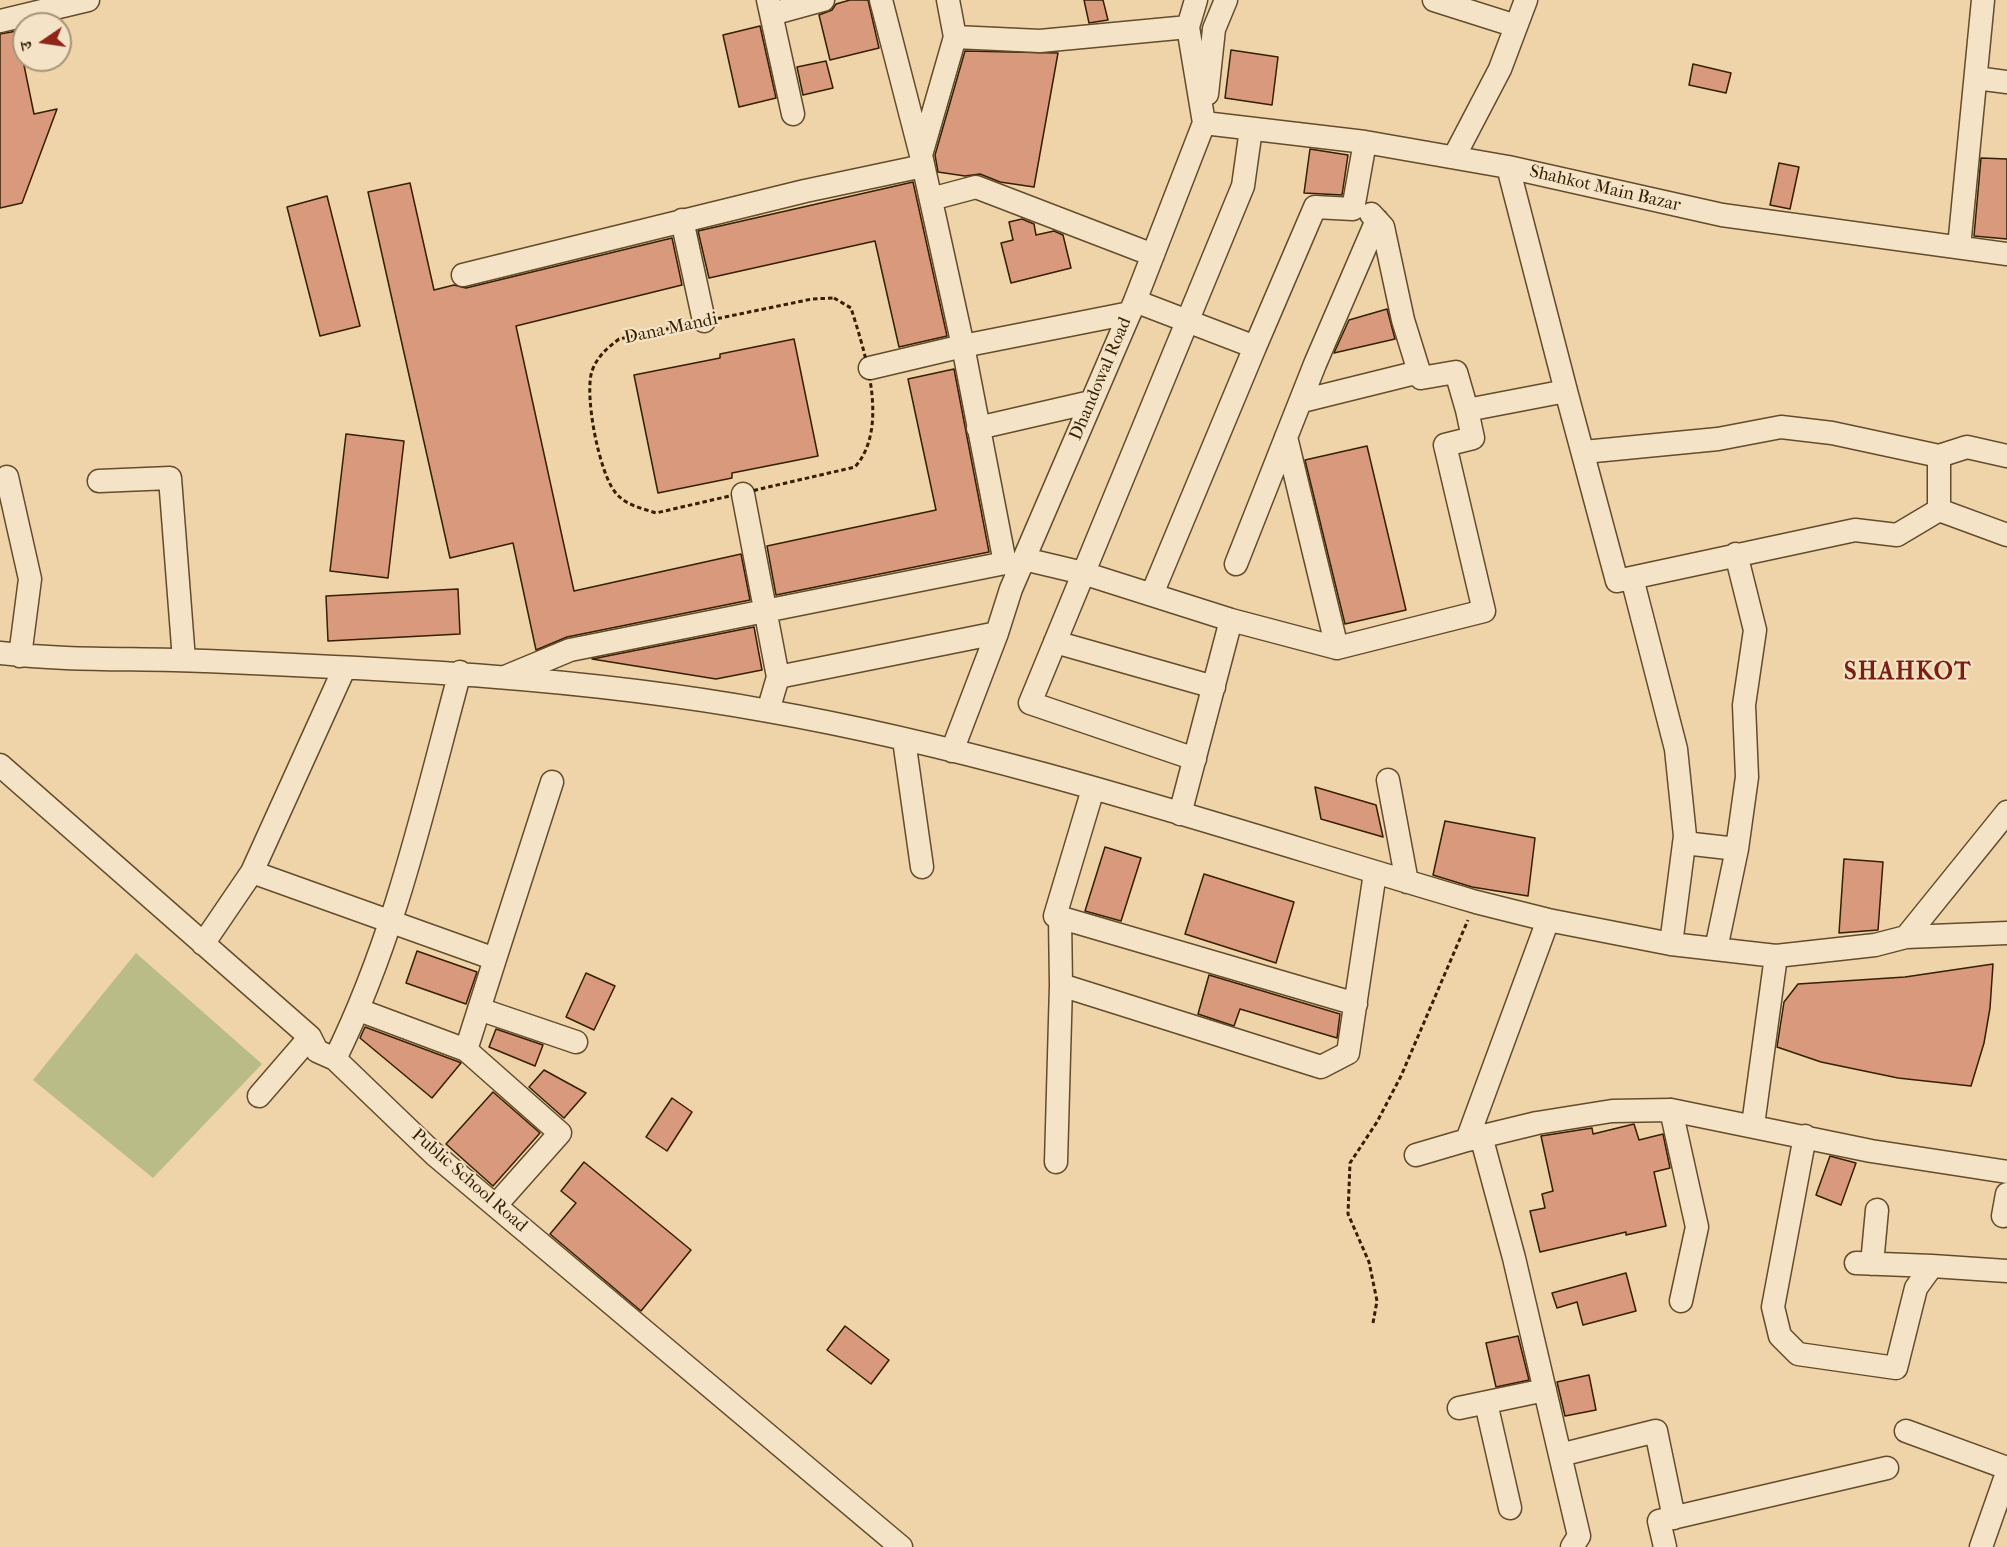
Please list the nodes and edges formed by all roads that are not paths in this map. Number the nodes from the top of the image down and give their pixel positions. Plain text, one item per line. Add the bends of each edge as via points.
1 (88, 0) edge
2 (824, 0) edge
3 (880, 0) edge
4 (948, 0) edge
5 (1196, 0) edge
6 (1226, 0) edge
7 (1434, 0) edge
8 (1526, 0) edge
9 (1983, 0) edge
10 (770, 7) edge
11 (0, 21) edge
12 (1516, 26) junction
13 (1188, 27) junction
14 (955, 37) junction
15 (1976, 78) junction
16 (2007, 82) edge
17 (793, 114) dead end
18 (1204, 123) junction
19 (1251, 129) junction
20 (1365, 142) junction
21 (1454, 157) junction
22 (922, 160) junction
23 (1508, 167) junction
24 (932, 199) junction
25 (1353, 209) junction
26 (681, 220) junction
27 (1377, 220) junction
28 (1959, 247) junction
29 (2007, 254) edge
30 (1153, 255) junction
31 (463, 275) dead end
32 (1132, 307) junction
33 (704, 321) road end
34 (1187, 321) junction
35 (963, 346) junction
36 (1255, 347) junction
37 (870, 368) road end
38 (1419, 372) junction
39 (1566, 391) junction
40 (1302, 401) junction
41 (1091, 402) junction
42 (1467, 410) junction
43 (978, 428) junction
44 (1286, 437) junction
45 (1584, 452) junction
46 (1939, 456) junction
47 (2007, 456) edge
48 (7, 477) dead end
49 (99, 481) dead end
50 (742, 494) road end
51 (1939, 510) junction
52 (2007, 535) edge
53 (1736, 554) junction
54 (1015, 561) junction
55 (1236, 564) dead end
56 (1083, 573) junction
57 (1632, 578) junction
58 (1152, 594) junction
59 (765, 611) junction
60 (1231, 620) junction
61 (998, 633) junction
62 (1055, 642) junction
63 (1337, 648) junction
64 (10, 654) edge
65 (183, 660) junction
66 (344, 669) junction
67 (460, 672) junction
68 (778, 677) junction
69 (501, 678) junction
70 (1214, 687) junction
71 (768, 711) junction
72 (904, 740) junction
73 (952, 751) junction
74 (1194, 759) junction
75 (0, 765) edge
76 (1388, 780) dead end
77 (552, 782) dead end
78 (1093, 789) junction
79 (2007, 812) edge
80 (1180, 814) junction
81 (1684, 843) junction
82 (1737, 849) junction
83 (922, 867) dead end
84 (252, 872) junction
85 (1376, 873) junction
86 (1407, 882) junction
87 (1060, 918) junction
88 (1548, 920) junction
89 (392, 922) junction
90 (2007, 933) edge
91 (1906, 937) junction
92 (203, 944) junction
93 (1671, 944) junction
94 (1716, 949) junction
95 (1776, 956) junction
96 (495, 959) junction
97 (1061, 985) junction
98 (1356, 1004) junction
99 (479, 1009) junction
100 (359, 1010) junction
101 (310, 1037) junction
102 (576, 1042) dead end
103 (466, 1050) junction
104 (335, 1059) junction
105 (259, 1096) dead end
106 (1671, 1110) junction
107 (1753, 1125) junction
108 (1805, 1136) junction
109 (1474, 1138) junction
110 (1416, 1155) dead end
111 (1056, 1162) dead end
112 (2007, 1172) edge
113 (496, 1204) junction
114 (1877, 1210) dead end
115 (1932, 1266) junction
116 (2007, 1271) edge
117 (1681, 1301) dead end
118 (1545, 1390) junction
119 (1486, 1403) junction
120 (1459, 1408) dead end
121 (1906, 1431) dead end
122 (1560, 1455) junction
123 (1887, 1467) dead end
124 (2007, 1468) edge
125 (2007, 1473) edge
126 (1510, 1508) dead end
127 (1999, 1516) edge
128 (1674, 1518) junction
129 (901, 1547) edge
130 (1572, 1547) edge
131 (1665, 1547) edge
132 (1981, 1547) edge

1 - 11 street
2 - 10 street
3 - 22 street
4 - 14 street
5 - 13 street
6 - 18 street, Dhandowal Road via 1214,29
7 - 12 street
8 - 12 street
9 - 15 street
10 - 17 street
12 - 21 street via 1500,69
13 - 14 street via 1040,41
13 - 18 street
14 - 22 street
15 - 16 street
15 - 28 street
18 - 19 street, Shahkot Main Bazar
18 - 30 street, Dhandowal Road
19 - 20 street, Shahkot Main Bazar
19 - 34 street via 1244,186
20 - 21 street, Shahkot Main Bazar
20 - 25 street
21 - 23 street, Shahkot Main Bazar
22 - 24 street
22 - 26 street
23 - 28 street, Shahkot Main Bazar via 1722,215
23 - 39 street
24 - 30 street via 976,187
24 - 35 street
25 - 27 street via 1368,211
25 - 36 street via 1315,207
26 - 31 street
26 - 33 street
27 - 38 street via 1383,227
27 - 40 street
28 - 29 street, Shahkot Main Bazar
30 - 32 street, Dhandowal Road
32 - 34 street
32 - 35 street
32 - 41 street, Dhandowal Road
34 - 36 street
34 - 56 street
35 - 37 street
35 - 43 street
36 - 58 street
38 - 40 street
38 - 42 street via 1421,378 1456,372
39 - 42 street
39 - 45 street
40 - 44 street
41 - 43 street
41 - 54 street, Dhandowal Road
42 - 63 street via 1473,438 1445,445 1484,611
43 - 54 street
44 - 55 street
44 - 63 street
45 - 46 street via 1718,439 1781,427 1832,433
45 - 57 street via 1617,581
46 - 47 street via 1967,447
46 - 51 street
48 - 64 street via 30,579
49 - 65 street via 170,478
50 - 59 street
51 - 52 street
51 - 53 street via 1898,535 1855,530
53 - 57 street
53 - 82 street via 1755,630 1744,705 1747,777
54 - 56 street
54 - 59 street
54 - 61 street
56 - 58 street
56 - 62 street
57 - 81 street via 1676,749
58 - 60 street
59 - 68 street
59 - 69 street via 570,650
60 - 63 street
60 - 70 street
61 - 68 street
61 - 73 street
62 - 70 street
62 - 74 street via 1030,703
64 - 65 street via 52,659
65 - 66 street
66 - 67 street
66 - 84 street
67 - 69 street
67 - 89 street
68 - 71 street
69 - 71 street
70 - 74 street
71 - 72 street
72 - 73 street
72 - 83 street
73 - 78 street
74 - 80 street
75 - 92 street, Public School Road
76 - 86 street
77 - 96 street
78 - 80 street
78 - 87 street via 1055,916
79 - 91 street
80 - 85 street
81 - 82 street
81 - 93 street
82 - 94 street
84 - 89 street
84 - 92 street
85 - 86 street
85 - 98 street
86 - 88 street
87 - 97 street
87 - 98 street
88 - 93 street
88 - 109 street
89 - 96 street
89 - 100 street
90 - 91 street
91 - 95 street via 1875,945
92 - 101 street, Public School Road
93 - 94 street
94 - 95 street
95 - 107 street
96 - 99 street
97 - 98 street via 1321,1067 1348,1053
97 - 111 street
99 - 102 street
99 - 103 street
100 - 103 street
100 - 104 street
101 - 104 street, Public School Road via 317,1051
101 - 105 street
103 - 113 street via 560,1132
104 - 113 street, Public School Road via 435,1155
106 - 107 street
106 - 109 street via 1612,1111
106 - 117 street via 1697,1227
107 - 108 street
108 - 112 street via 1871,1151
108 - 115 street via 1773,1307 1780,1336 1798,1354 1893,1377 1916,1288
109 - 110 street
109 - 118 street
113 - 129 street, Public School Road
114 - 115 street via 1864,1263
115 - 116 street
118 - 119 street
118 - 122 street
119 - 120 street
119 - 126 street
121 - 124 street
122 - 128 street via 1656,1431
122 - 130 street via 1579,1536
123 - 128 street
125 - 127 street
127 - 132 street
128 - 131 street via 1659,1521

